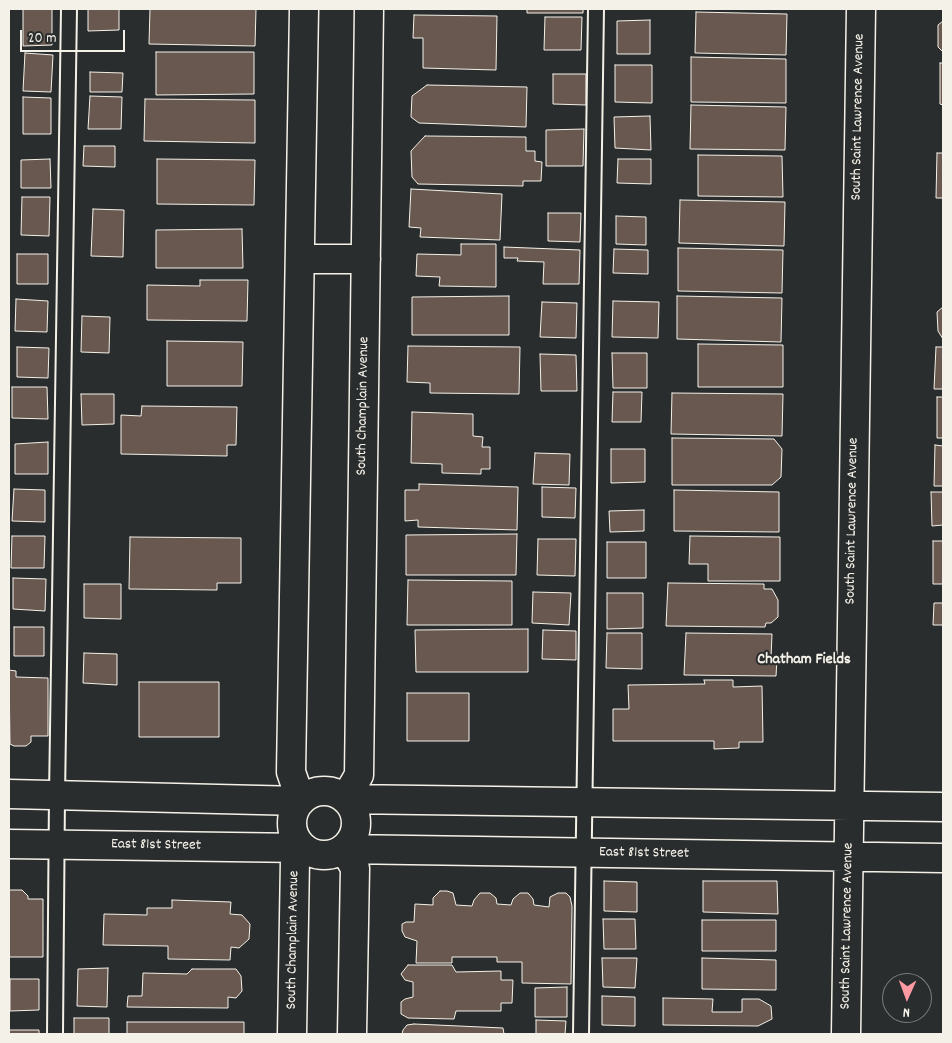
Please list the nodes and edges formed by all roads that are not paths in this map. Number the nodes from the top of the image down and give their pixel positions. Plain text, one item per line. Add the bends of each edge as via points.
1 (70, 9) edge
2 (304, 9) edge
3 (369, 9) edge
4 (596, 9) edge
5 (861, 9) edge
6 (300, 259) junction
7 (366, 259) junction
8 (9, 794) edge
9 (56, 795) junction
10 (345, 799) junction
11 (301, 801) junction
12 (585, 802) junction
13 (849, 806) junction
14 (943, 807) edge
15 (9, 844) edge
16 (56, 845) junction
17 (304, 848) junction
18 (344, 849) junction
19 (584, 853) junction
20 (849, 856) junction
21 (943, 858) edge
22 (55, 1034) edge
23 (292, 1034) edge
24 (352, 1034) edge
25 (581, 1034) edge
26 (846, 1034) edge

1 - 9 lane
2 - 6 street
3 - 7 street, South Champlain Avenue
4 - 12 lane
5 - 13 street, South Saint Lawrence Avenue
6 - 7 street
6 - 11 street via 291,772
7 - 10 street, South Champlain Avenue via 359,775
8 - 9 street
9 - 11 street
9 - 16 lane
10 - 11 street via 327,790 310,794
10 - 12 street
10 - 18 street via 351,804 357,824 355,835
11 - 17 street via 294,810 292,821 296,840
12 - 13 street
12 - 19 lane
13 - 14 street
13 - 20 street, South Saint Lawrence Avenue
15 - 16 street, East 81st Street
16 - 17 street, East 81st Street
16 - 22 lane
17 - 18 street via 324,855
17 - 23 street, South Champlain Avenue via 295,860
18 - 19 street, East 81st Street
18 - 24 street via 355,868
19 - 20 street, East 81st Street
19 - 25 lane
20 - 21 street, East 81st Street
20 - 26 street, South Saint Lawrence Avenue

